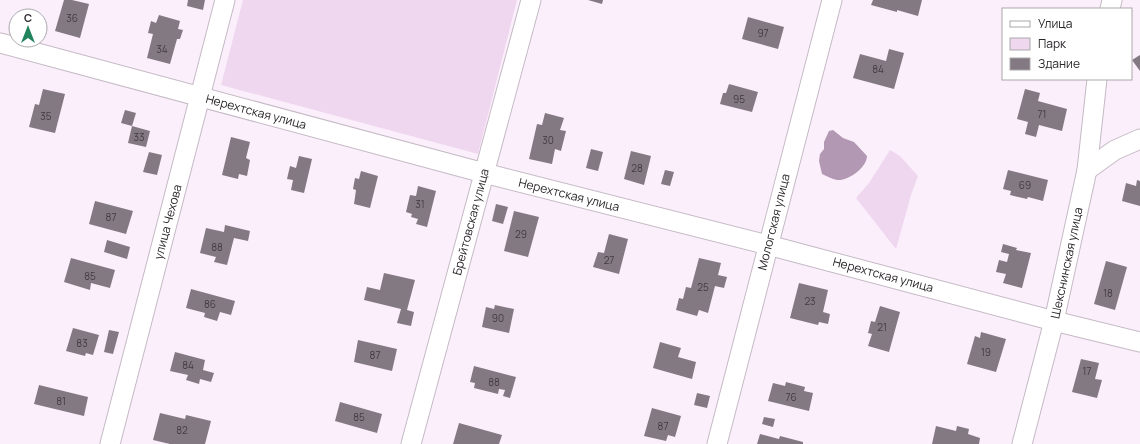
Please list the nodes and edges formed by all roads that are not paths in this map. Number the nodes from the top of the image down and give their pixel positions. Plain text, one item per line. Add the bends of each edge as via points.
1 (225, 0) edge
2 (531, 0) edge
3 (832, 0) edge
4 (0, 43) edge
5 (1096, 80) edge
6 (200, 97) junction
7 (1140, 139) edge
8 (1087, 170) junction
9 (484, 173) junction
10 (768, 245) junction
11 (1054, 321) junction
12 (1140, 342) edge
13 (110, 444) edge
14 (411, 444) edge
15 (717, 444) edge
16 (1022, 444) edge

1 - 6 street, улица Чехова
2 - 9 street, Брейтовская улица
3 - 10 street, Мологская улица
4 - 6 street, Нерехтская улица
5 - 8 street, Шекснинская улица
6 - 9 street, Нерехтская улица
6 - 13 street, улица Чехова
7 - 8 street via 1115,150
8 - 11 street, Шекснинская улица
9 - 10 street, Нерехтская улица
9 - 14 street, Брейтовская улица
10 - 11 street, Нерехтская улица
10 - 15 street, Мологская улица
11 - 12 street, Нерехтская улица
11 - 16 street, Шекснинская улица

